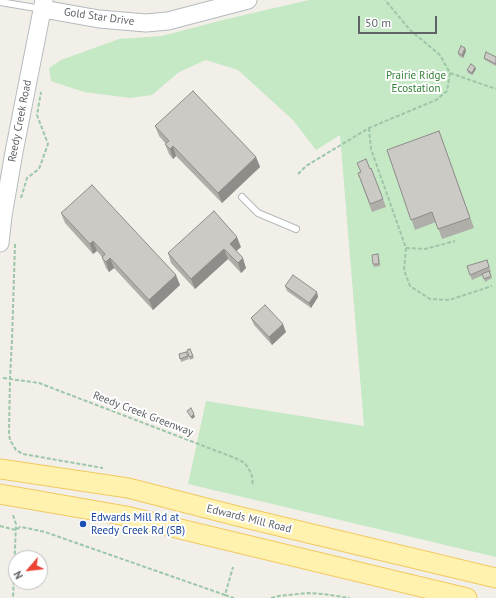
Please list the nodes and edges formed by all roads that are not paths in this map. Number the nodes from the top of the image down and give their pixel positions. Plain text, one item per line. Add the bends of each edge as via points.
1 (248, 0) edge
2 (0, 2) edge
3 (44, 5) edge
4 (242, 197) dead end
5 (296, 229) dead end
6 (7, 242) edge
7 (0, 469) edge
8 (0, 494) edge
9 (496, 578) edge
10 (467, 598) edge

1 - 3 main road, Gold Star Drive via 168,21 146,23 99,19
2 - 3 lane
3 - 6 main road, Reedy Creek Road via 3,216
4 - 5 lane via 258,213
7 - 9 main road, Edwards Mill Road via 128,488
8 - 10 main road via 126,516

